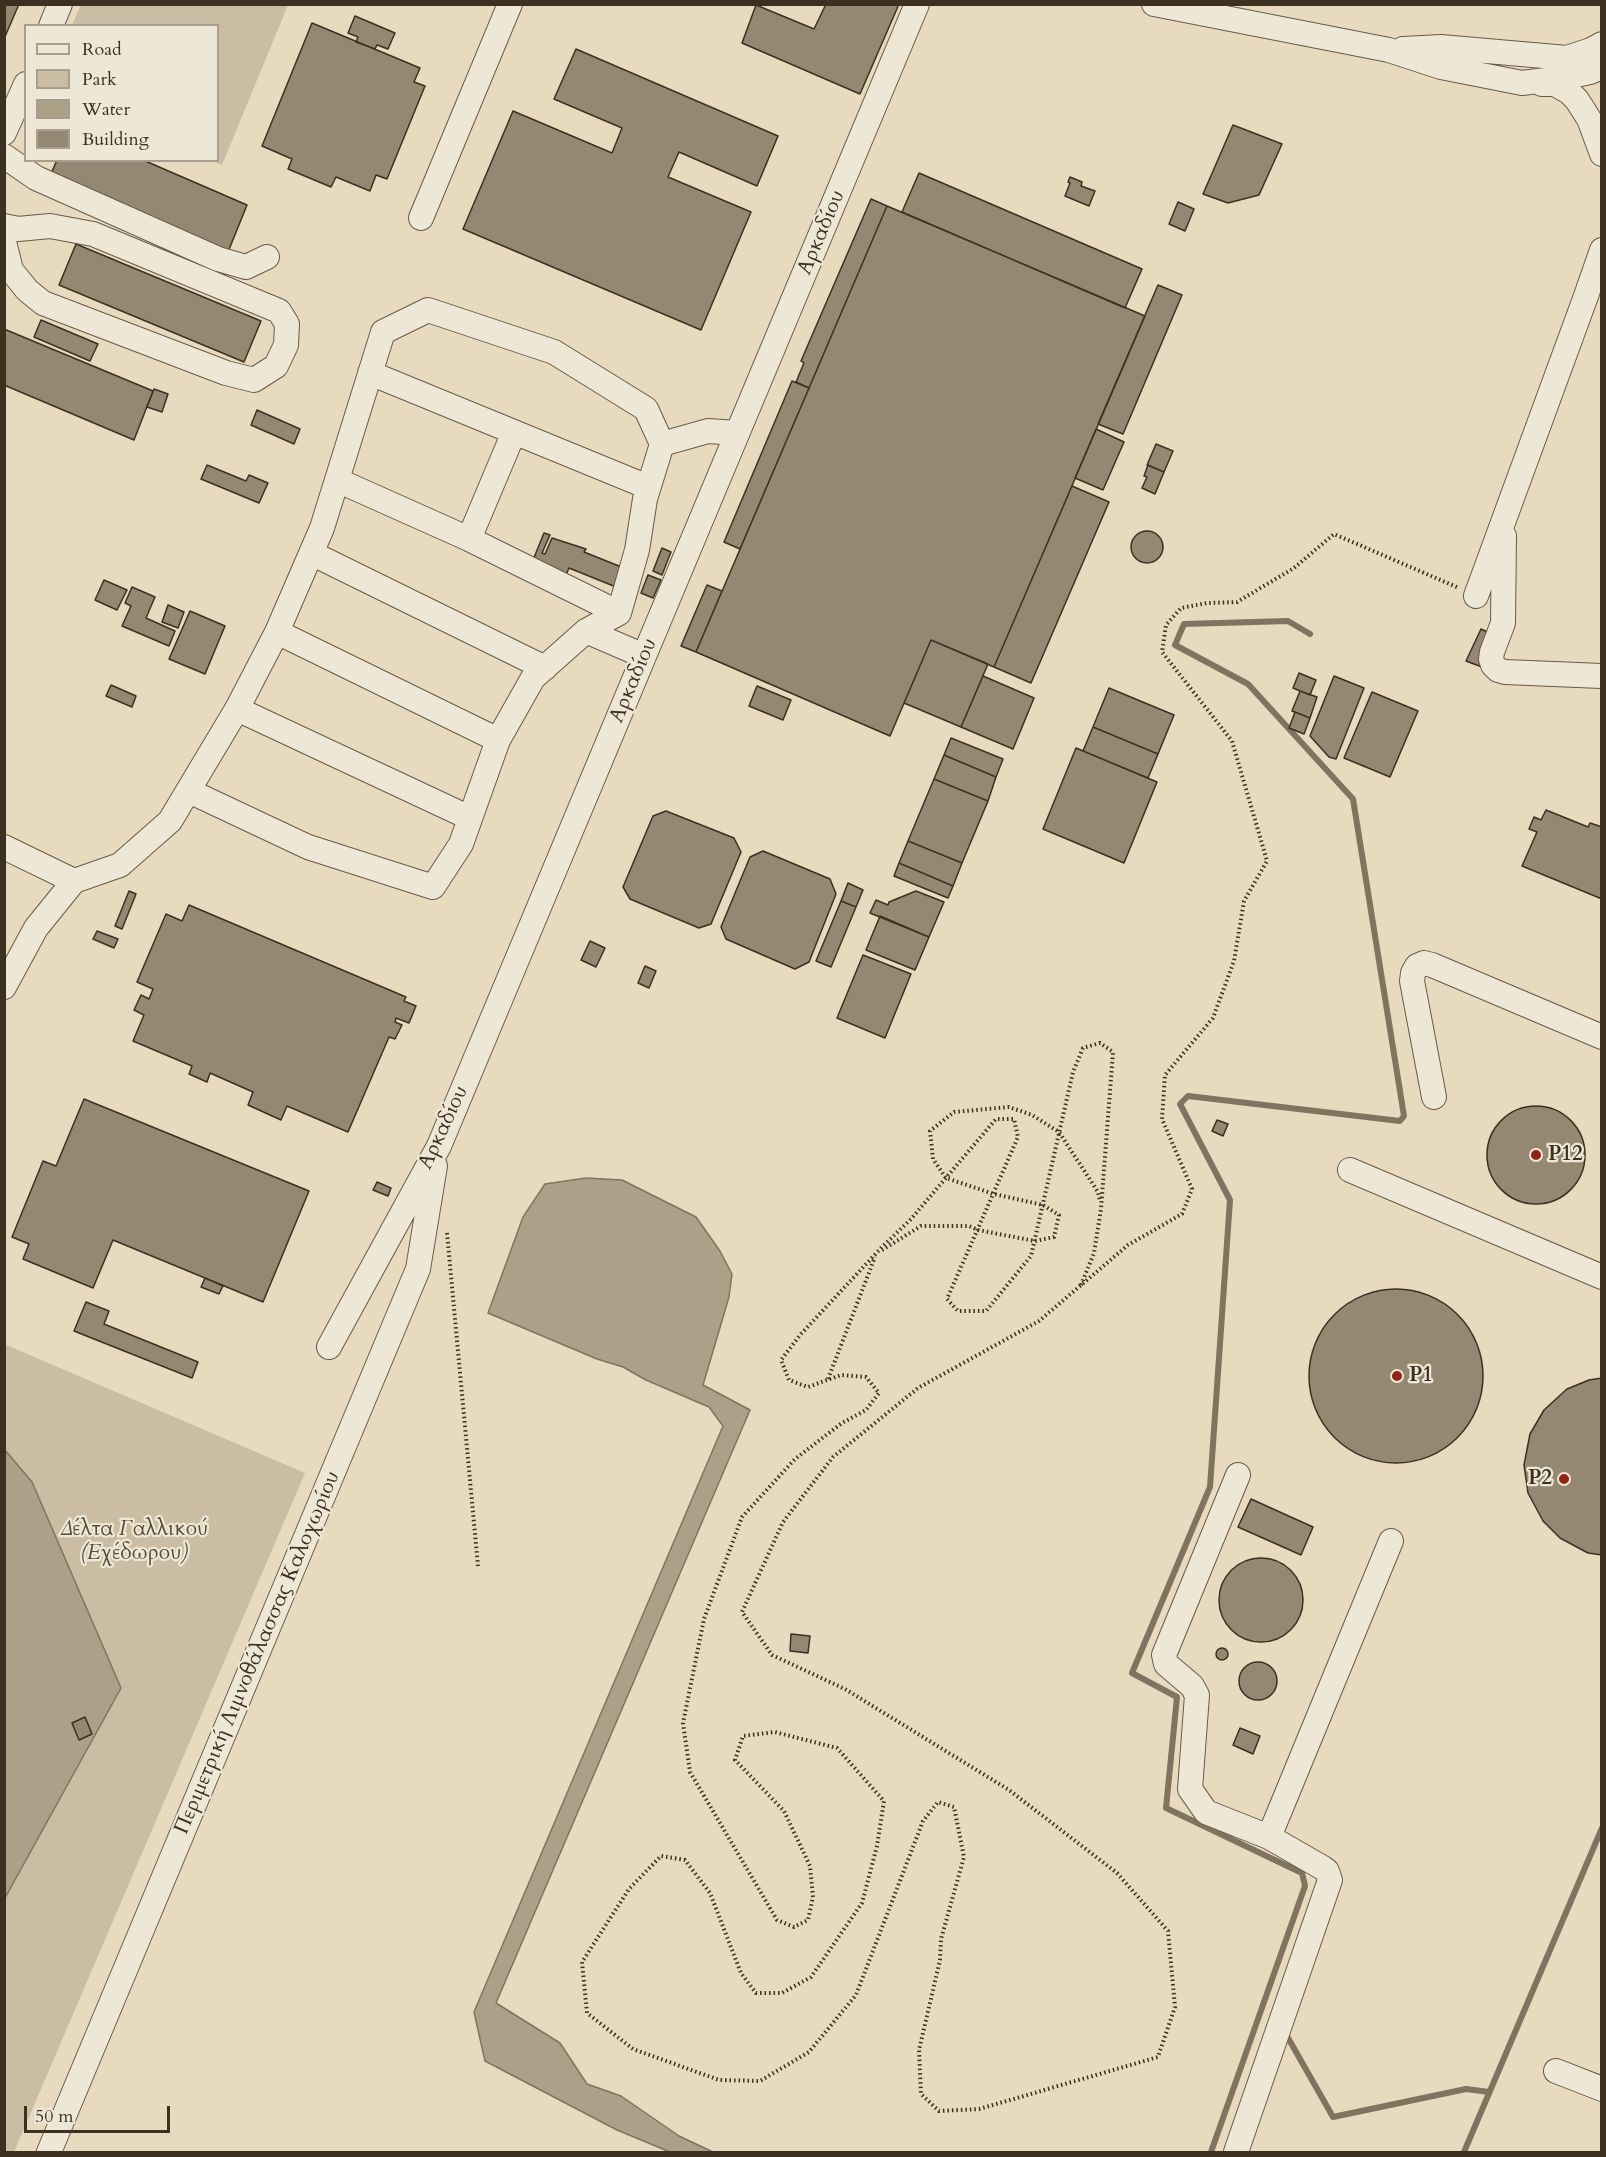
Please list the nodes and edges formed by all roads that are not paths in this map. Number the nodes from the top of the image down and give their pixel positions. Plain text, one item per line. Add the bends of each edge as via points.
1 (60, 4) edge
2 (510, 4) edge
3 (917, 4) edge
4 (1154, 4) edge
5 (52, 24) edge
6 (1602, 44) edge
7 (1389, 50) junction
8 (1567, 58) junction
9 (1599, 69) edge
10 (1522, 83) junction
11 (24, 88) edge
12 (1588, 119) junction
13 (4, 133) edge
14 (1602, 154) edge
15 (4, 156) edge
16 (421, 218) dead end
17 (4, 226) edge
18 (4, 242) edge
19 (1602, 250) edge
20 (267, 257) dead end
21 (370, 373) junction
22 (514, 432) junction
23 (737, 433) junction
24 (662, 444) junction
25 (338, 480) junction
26 (648, 487) junction
27 (1504, 519) junction
28 (469, 539) junction
29 (311, 553) junction
30 (1476, 596) road end
31 (619, 613) junction
32 (586, 631) junction
33 (277, 632) junction
34 (644, 656) junction
35 (545, 668) junction
36 (1602, 676) edge
37 (237, 709) junction
38 (498, 740) junction
39 (189, 791) junction
40 (470, 818) junction
41 (4, 847) edge
42 (74, 881) junction
43 (4, 987) edge
44 (1602, 1038) edge
45 (1434, 1097) dead end
46 (439, 1146) junction
47 (1350, 1170) dead end
48 (1602, 1277) edge
49 (329, 1347) dead end
50 (1238, 1475) dead end
51 (1392, 1540) dead end
52 (1269, 1838) junction
53 (1556, 2071) dead end
54 (1602, 2090) edge
55 (49, 2152) edge
56 (1236, 2152) edge

1 - 5 street
2 - 16 street
3 - 23 street, Αρκαδίου
4 - 7 street
6 - 8 street
7 - 8 street via 1441,48
7 - 10 street via 1441,67
8 - 9 street
9 - 10 street
9 - 12 street via 1586,92
10 - 12 street via 1555,84 1577,100
11 - 13 street
12 - 14 street
15 - 20 street via 36,178 218,259 246,267
17 - 18 street via 50,226 93,234 268,306 279,311 287,324 286,345 276,366 254,380 226,373 44,303 11,270
19 - 27 street
21 - 22 street
21 - 24 street via 383,333 428,310 554,352 646,410
21 - 25 street
22 - 26 street
22 - 28 street
23 - 24 street via 708,431
23 - 34 street, Αρκαδίου
24 - 26 street
25 - 28 street
25 - 29 street
26 - 31 street via 637,550
27 - 30 street
27 - 36 street via 1503,623 1492,652 1493,665 1505,672
28 - 31 street
29 - 33 street
29 - 35 street
31 - 32 street
32 - 34 street
32 - 35 street
33 - 37 street
33 - 38 street
34 - 46 street, Αρκαδίου
35 - 38 street via 533,678
37 - 39 street
37 - 40 street
38 - 40 street
39 - 40 street via 308,847 433,887 461,844
39 - 42 street via 170,820 120,865
41 - 42 street
42 - 43 street via 36,928
44 - 45 street via 1425,963 1417,966 1412,981
46 - 49 street, Αρκαδίου
46 - 55 street, Περιμετρική Λιμνοθάλασσας Καλοχωρίου via 418,1269
47 - 48 street
50 - 52 street via 1164,1659 1197,1695 1191,1792 1206,1812
51 - 52 street
52 - 56 street via 1323,1868 1330,1880
53 - 54 street

